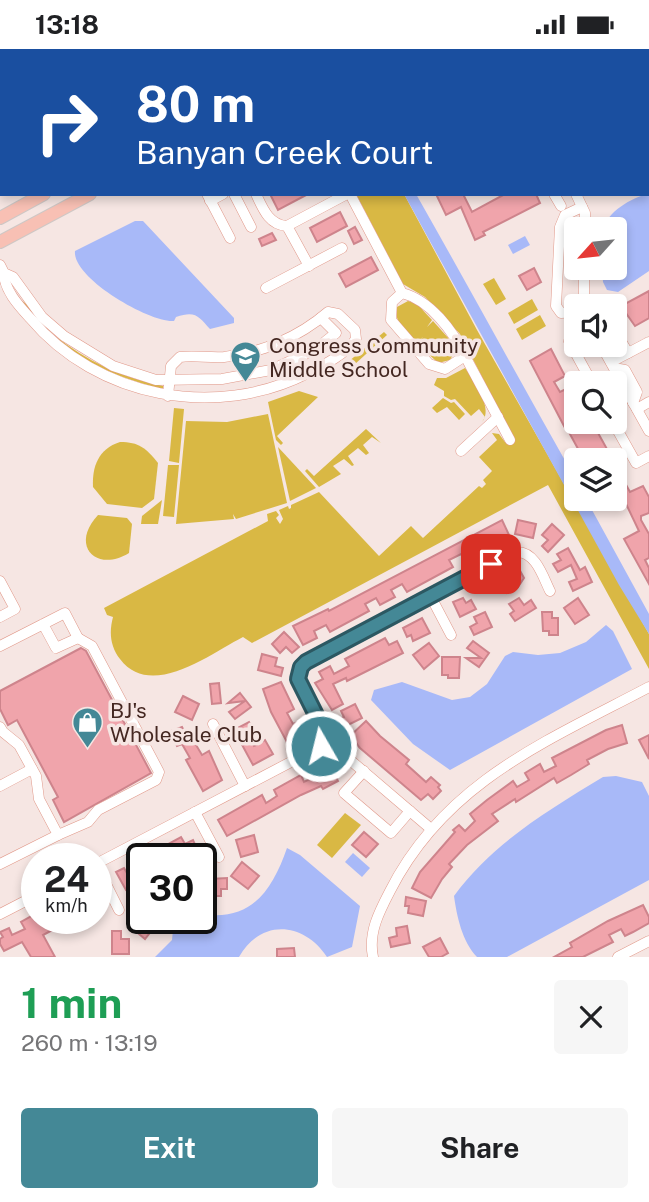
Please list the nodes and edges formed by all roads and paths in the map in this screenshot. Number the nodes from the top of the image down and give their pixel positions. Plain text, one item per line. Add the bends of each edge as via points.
1 (40, 196) edge
2 (86, 196) edge
3 (235, 196) edge
4 (257, 196) edge
5 (345, 196) edge
6 (350, 196) edge
7 (555, 196) edge
8 (577, 196) edge
9 (208, 198) edge
10 (561, 207) dead end
11 (582, 207) junction
12 (583, 217) edge
13 (0, 218) edge
14 (287, 226) junction
15 (251, 227) dead end
16 (230, 238) dead end
17 (0, 242) edge
18 (342, 249) dead end
19 (309, 265) junction
20 (2, 269) edge
21 (266, 288) dead end
22 (401, 293) junction
23 (564, 313) edge
24 (321, 318) junction
25 (649, 342) edge
26 (628, 353) joint
27 (465, 356) junction
28 (608, 357) edge
29 (612, 365) junction
30 (169, 379) junction
31 (168, 396) junction
32 (649, 402) edge
33 (635, 406) junction
34 (498, 417) junction
35 (649, 431) edge
36 (620, 434) edge
37 (510, 440) dead end
38 (461, 451) dead end
39 (649, 456) edge
40 (0, 581) edge
41 (551, 591) dead end
42 (431, 597) junction
43 (0, 617) edge
44 (43, 624) junction
45 (451, 635) dead end
46 (78, 638) junction
47 (0, 646) edge
48 (649, 687) edge
49 (213, 725) dead end
50 (0, 727) edge
51 (329, 741) junction
52 (33, 769) junction
53 (364, 771) junction
54 (0, 786) edge
55 (245, 786) junction
56 (410, 811) junction
57 (195, 812) junction
58 (431, 829) junction
59 (58, 835) junction
60 (112, 856) edge
61 (219, 857) dead end
62 (0, 865) edge
63 (112, 896) edge
64 (21, 903) edge
65 (119, 910) dead end
66 (0, 914) edge
67 (649, 941) edge
68 (373, 957) edge
69 (618, 957) edge

1 - 13 main road
2 - 17 main road
3 - 15 street
4 - 14 street via 272,221
5 - 14 street
6 - 22 street
7 - 10 street
8 - 11 street
9 - 16 street
11 - 12 street
11 - 23 street via 565,215 560,227 556,306
14 - 19 street
18 - 19 street
19 - 21 street
20 - 30 street via 42,317 76,345 127,372
20 - 31 street via 4,282 24,312 66,353 116,381
22 - 27 street via 422,301 458,341
22 - 27 street via 390,308 391,320 429,364 445,369
24 - 30 street via 258,350 221,357 180,357 171,366
24 - 30 street via 336,333 316,349 271,370 222,379
24 - 31 street via 328,312 338,314 356,334 354,343 316,369 244,395
25 - 26 street
26 - 29 street
27 - 34 street
28 - 29 street
29 - 33 street
30 - 31 street
32 - 33 street
33 - 35 street
34 - 37 street
34 - 38 street
36 - 39 street via 636,463
40 - 43 street via 15,609
41 - 42 street via 534,560 517,552
42 - 45 street
42 - 51 street via 301,667 300,685
44 - 46 street via 57,648
44 - 46 street via 65,613
44 - 47 street
46 - 59 street via 92,646 159,772 156,780
48 - 58 street via 506,764
49 - 55 street
50 - 52 street via 19,745
51 - 53 street
51 - 55 street
52 - 54 street
52 - 59 street via 39,799
53 - 56 street
53 - 56 street via 344,793 391,833
55 - 57 street
56 - 58 street
57 - 60 street
57 - 61 street
58 - 68 street via 381,908 373,932
59 - 62 street
63 - 65 street
64 - 66 street
67 - 69 street

